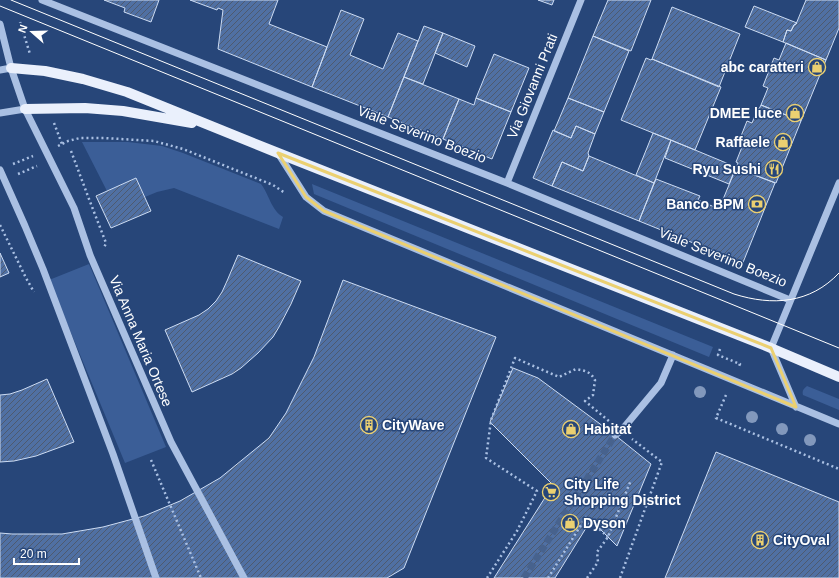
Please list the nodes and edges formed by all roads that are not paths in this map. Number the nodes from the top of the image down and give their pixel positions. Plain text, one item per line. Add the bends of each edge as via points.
1 (42, 0) edge
2 (581, 0) edge
3 (0, 24) edge
4 (11, 68) junction
5 (0, 70) edge
6 (25, 109) junction
7 (0, 113) edge
8 (211, 126) junction
9 (278, 153) junction
10 (0, 170) edge
11 (507, 183) junction
12 (839, 183) edge
13 (790, 300) junction
14 (771, 348) junction
15 (673, 355) junction
16 (839, 377) edge
17 (796, 407) junction
18 (839, 424) edge
19 (618, 433) tunnel mouth
20 (156, 578) edge
21 (244, 578) edge

1 - 11 street, Viale Severino Boezio
2 - 11 street, Via Giovanni Prati
3 - 4 street, Via Anna Maria Ortese
4 - 5 street
4 - 6 street, Via Anna Maria Ortese
4 - 8 main road via 45,71 128,92
6 - 7 street
6 - 8 main road via 85,108 123,111
6 - 21 street, Via Anna Maria Ortese via 74,208 90,255 171,442
8 - 9 main road
9 - 14 main road
9 - 15 street via 306,197 324,211
10 - 20 street via 25,226 113,454
11 - 13 street, Viale Severino Boezio
12 - 13 street
13 - 14 street
14 - 16 main road
14 - 17 street
15 - 17 street
15 - 19 street via 661,383
17 - 18 street

